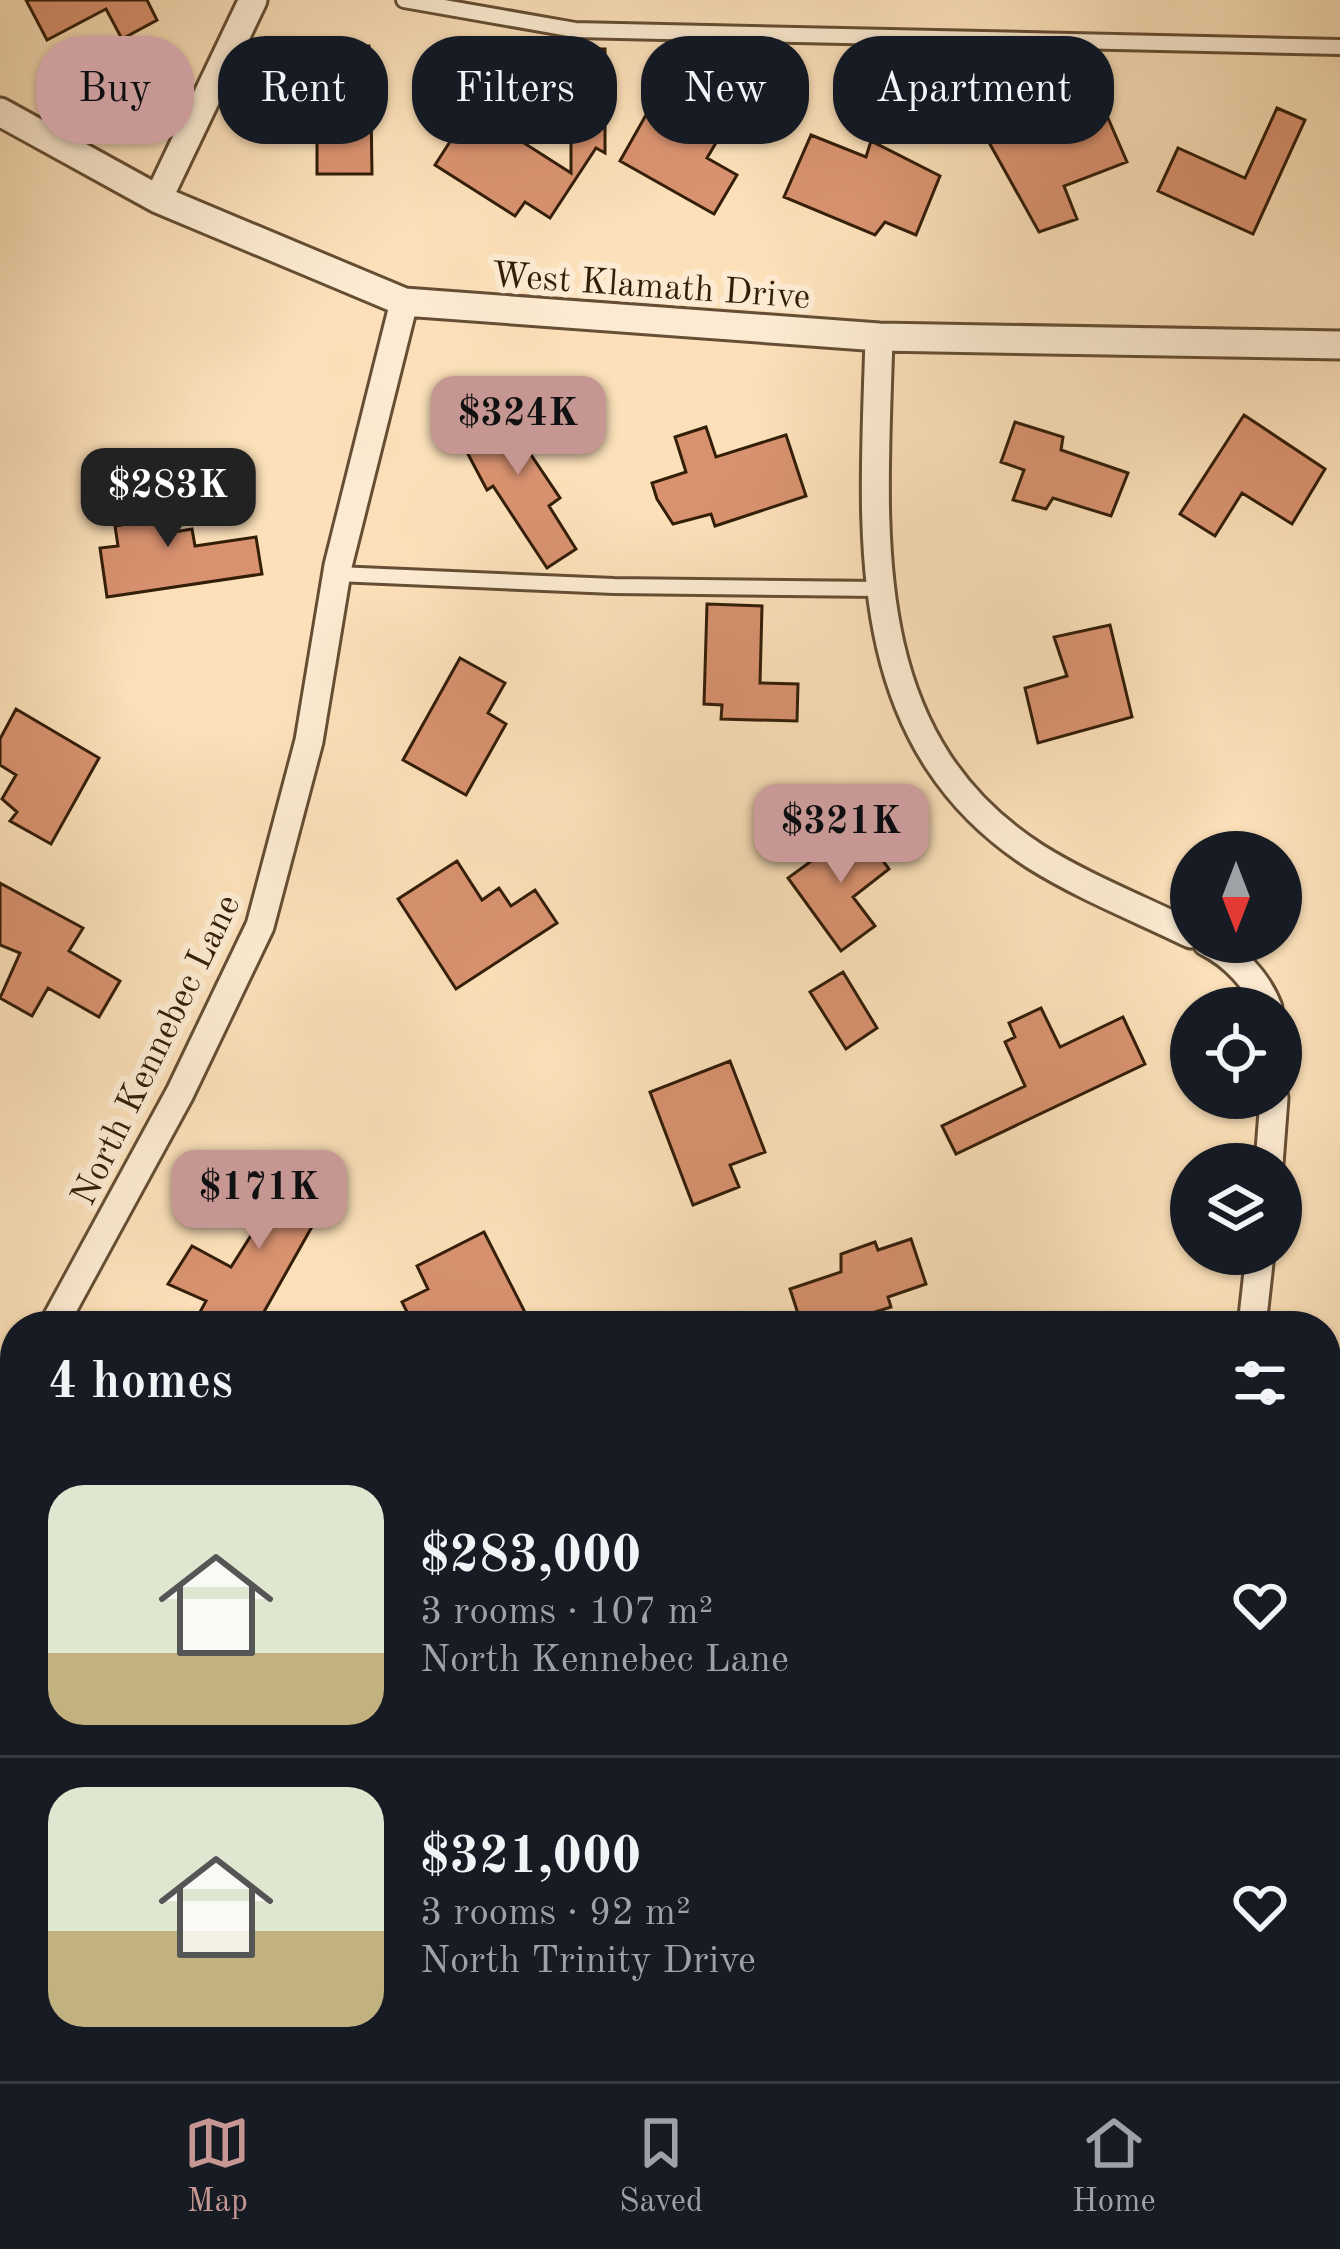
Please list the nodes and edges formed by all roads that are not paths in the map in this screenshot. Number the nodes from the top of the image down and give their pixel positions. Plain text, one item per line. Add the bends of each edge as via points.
1 (253, 0) edge
2 (404, 0) edge
3 (1340, 47) edge
4 (0, 112) edge
5 (158, 200) junction
6 (404, 302) junction
7 (879, 337) junction
8 (1340, 345) edge
9 (337, 574) junction
10 (880, 589) junction
11 (1170, 924) edge
12 (1235, 963) edge
13 (1259, 987) edge
14 (1258, 1275) edge
15 (61, 1311) edge
16 (1254, 1311) edge

1 - 5 street
2 - 3 lane via 575,30
4 - 5 street, West Klamath Drive
5 - 6 street, West Klamath Drive
6 - 7 street, West Klamath Drive
6 - 9 street, North Kennebec Lane
7 - 8 street, West Klamath Drive
7 - 10 street
9 - 10 lane
9 - 15 street, North Kennebec Lane via 309,741 260,926
10 - 11 street via 883,632 906,701 980,813 1036,857
12 - 13 street
14 - 16 street

